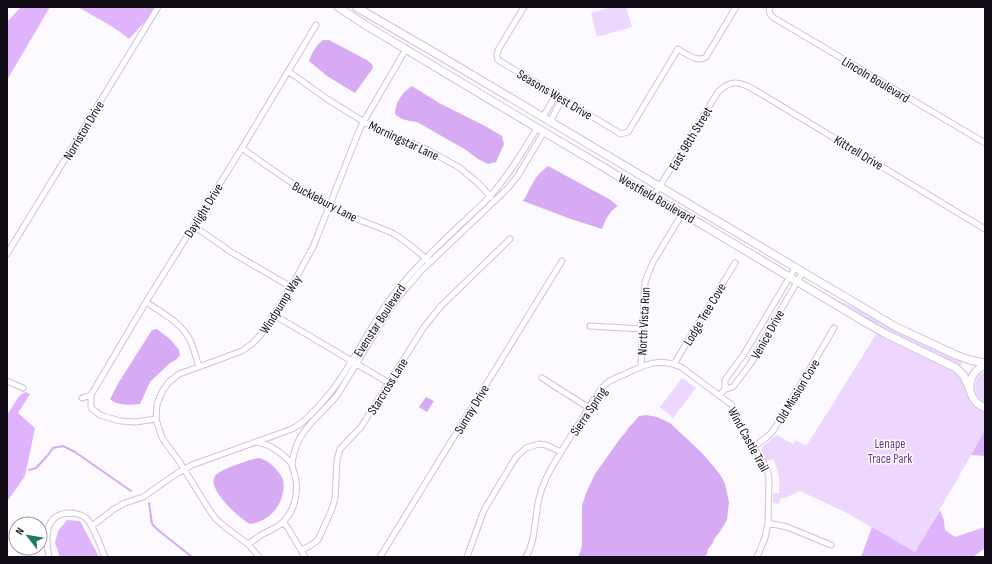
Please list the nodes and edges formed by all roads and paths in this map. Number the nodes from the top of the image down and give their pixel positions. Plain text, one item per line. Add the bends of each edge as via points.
1 (158, 7) edge
2 (338, 7) edge
3 (356, 7) edge
4 (524, 7) edge
5 (736, 7) edge
6 (769, 10) edge
7 (316, 24) dead end
8 (406, 49) junction
9 (288, 71) junction
10 (730, 83) joint
11 (556, 95) junction
12 (562, 98) junction
13 (543, 118) junction
14 (363, 121) junction
15 (550, 122) junction
16 (537, 128) junction
17 (544, 132) junction
18 (985, 143) edge
19 (242, 148) junction
20 (660, 187) junction
21 (490, 196) junction
22 (653, 197) junction
23 (495, 200) junction
24 (329, 206) junction
25 (682, 214) junction
26 (194, 226) junction
27 (985, 229) edge
28 (510, 239) dead end
29 (7, 254) edge
30 (425, 258) junction
31 (562, 261) dead end
32 (430, 262) junction
33 (735, 263) dead end
34 (795, 268) junction
35 (803, 272) junction
36 (790, 278) junction
37 (797, 282) junction
38 (291, 287) junction
39 (146, 302) junction
40 (274, 315) junction
41 (590, 326) dead end
42 (834, 328) dead end
43 (642, 329) junction
44 (352, 361) junction
45 (357, 364) junction
46 (674, 364) junction
47 (985, 364) edge
48 (641, 366) junction
49 (199, 367) junction
50 (542, 378) dead end
51 (7, 381) edge
52 (389, 383) junction
53 (23, 388) dead end
54 (725, 389) junction
55 (970, 390) junction
56 (91, 395) junction
57 (720, 395) junction
58 (82, 398) dead end
59 (589, 408) junction
60 (985, 408) edge
61 (156, 419) junction
62 (256, 442) junction
63 (753, 447) junction
64 (562, 452) junction
65 (292, 464) junction
66 (184, 470) junction
67 (283, 522) junction
68 (768, 523) junction
69 (92, 526) junction
70 (248, 544) junction
71 (831, 546) dead end
72 (302, 550) junction
73 (49, 557) edge
74 (105, 557) edge
75 (259, 557) edge
76 (305, 557) edge
77 (380, 557) edge
78 (467, 557) edge
79 (526, 557) edge
80 (757, 557) edge

1 - 29 street, Norriston Drive
2 - 8 main road, Westfield Boulevard
3 - 13 main road, Westfield Boulevard
4 - 11 street, Seasons West Drive via 498,50 498,60
5 - 12 street, Seasons West Drive via 702,60 697,60 678,49 628,132 621,134
6 - 18 street, Lincoln Boulevard via 774,18
7 - 9 street, Daylight Drive
8 - 14 street, Windpump Way
8 - 16 main road, Westfield Boulevard
9 - 14 street, Morningstar Lane
9 - 19 street, Daylight Drive
10 - 20 street, East 98th Street via 722,87 714,98
10 - 27 street, Kittrell Drive via 740,83 753,88
11 - 12 street, Seasons West Drive
11 - 13 street
12 - 15 street
13 - 15 main road, Westfield Boulevard
14 - 21 street, Morningstar Lane via 426,149 460,168
14 - 24 street, Windpump Way
15 - 20 main road, Westfield Boulevard
16 - 17 main road, Westfield Boulevard
16 - 21 street, Evenstar Boulevard via 512,168
17 - 22 main road, Westfield Boulevard
17 - 23 street, Evenstar Boulevard via 517,177
19 - 24 street, Bucklebury Lane via 286,180
19 - 26 street, Daylight Drive
20 - 22 street, East 98th Street
20 - 34 main road, Westfield Boulevard
21 - 23 street, Morningstar Lane
21 - 30 street, Evenstar Boulevard
22 - 25 main road, Westfield Boulevard
23 - 32 street, Evenstar Boulevard
24 - 30 street, Bucklebury Lane via 394,235
24 - 38 street, Windpump Way via 313,247
25 - 36 main road, Westfield Boulevard
25 - 43 street, North Vista Run via 648,272 644,290
26 - 38 street via 231,252
26 - 39 street, Daylight Drive
28 - 52 street, Starcross Lane via 434,314
30 - 32 street, Bucklebury Lane
30 - 44 street, Evenstar Boulevard via 389,300
31 - 77 street, Sunray Drive
32 - 45 street, Evenstar Boulevard via 394,303
33 - 46 street, Lodge Tree Cove
34 - 35 main road, Westfield Boulevard
34 - 36 street, Venice Drive
35 - 37 street, Venice Drive
35 - 47 main road, Westfield Boulevard via 896,327 956,355
36 - 37 main road, Westfield Boulevard
36 - 54 street, Venice Drive via 744,354 725,380
37 - 54 street, Venice Drive via 751,363 733,387
37 - 55 main road, Westfield Boulevard via 886,334 956,368 964,376
38 - 40 street, Windpump Way
39 - 49 street via 182,328 191,342
39 - 56 street, Daylight Drive
40 - 44 street
40 - 49 street, Windpump Way via 263,332 248,347
41 - 43 street
42 - 63 street, Old Mission Cove via 773,431
43 - 48 street, North Vista Run
44 - 45 street
44 - 62 street, Evenstar Boulevard via 329,396 303,423
45 - 52 street
45 - 65 street, Evenstar Boulevard via 330,405 301,436
46 - 48 street, Sierra Spring via 651,363
46 - 57 street, Sierra Spring
47 - 55 main road via 974,374
48 - 59 street, Sierra Spring via 608,382
49 - 61 street, Windpump Way via 179,374 166,386 159,397
50 - 59 street
51 - 53 street
52 - 72 street, Starcross Lane via 360,427 340,449 332,509 318,540
54 - 57 street, Venice Drive
55 - 60 main road, Westfield Boulevard via 976,402
56 - 58 street
56 - 61 street via 91,408 100,415 120,421
57 - 63 street, Wind Castle Trail via 732,405 741,428
59 - 64 street, Sierra Spring
61 - 66 street, Windpump Way via 162,438
62 - 65 street via 267,445
62 - 66 street, Evenstar Boulevard
63 - 68 street, Wind Castle Trail via 768,473
64 - 78 street via 539,444 526,448 516,457 484,510
64 - 79 street, Sierra Spring via 549,472 540,495 531,545
65 - 67 street, Evenstar Boulevard via 296,484 295,498
66 - 69 street, Evenstar Boulevard via 143,497 114,509
66 - 70 street, Windpump Way via 216,519
67 - 70 street, Evenstar Boulevard
67 - 72 street
68 - 71 street via 787,527
68 - 80 street, Wind Castle Trail via 766,538
69 - 73 street via 78,514 68,513 57,517 48,529
69 - 74 street
70 - 75 street, Windpump Way
72 - 76 street

